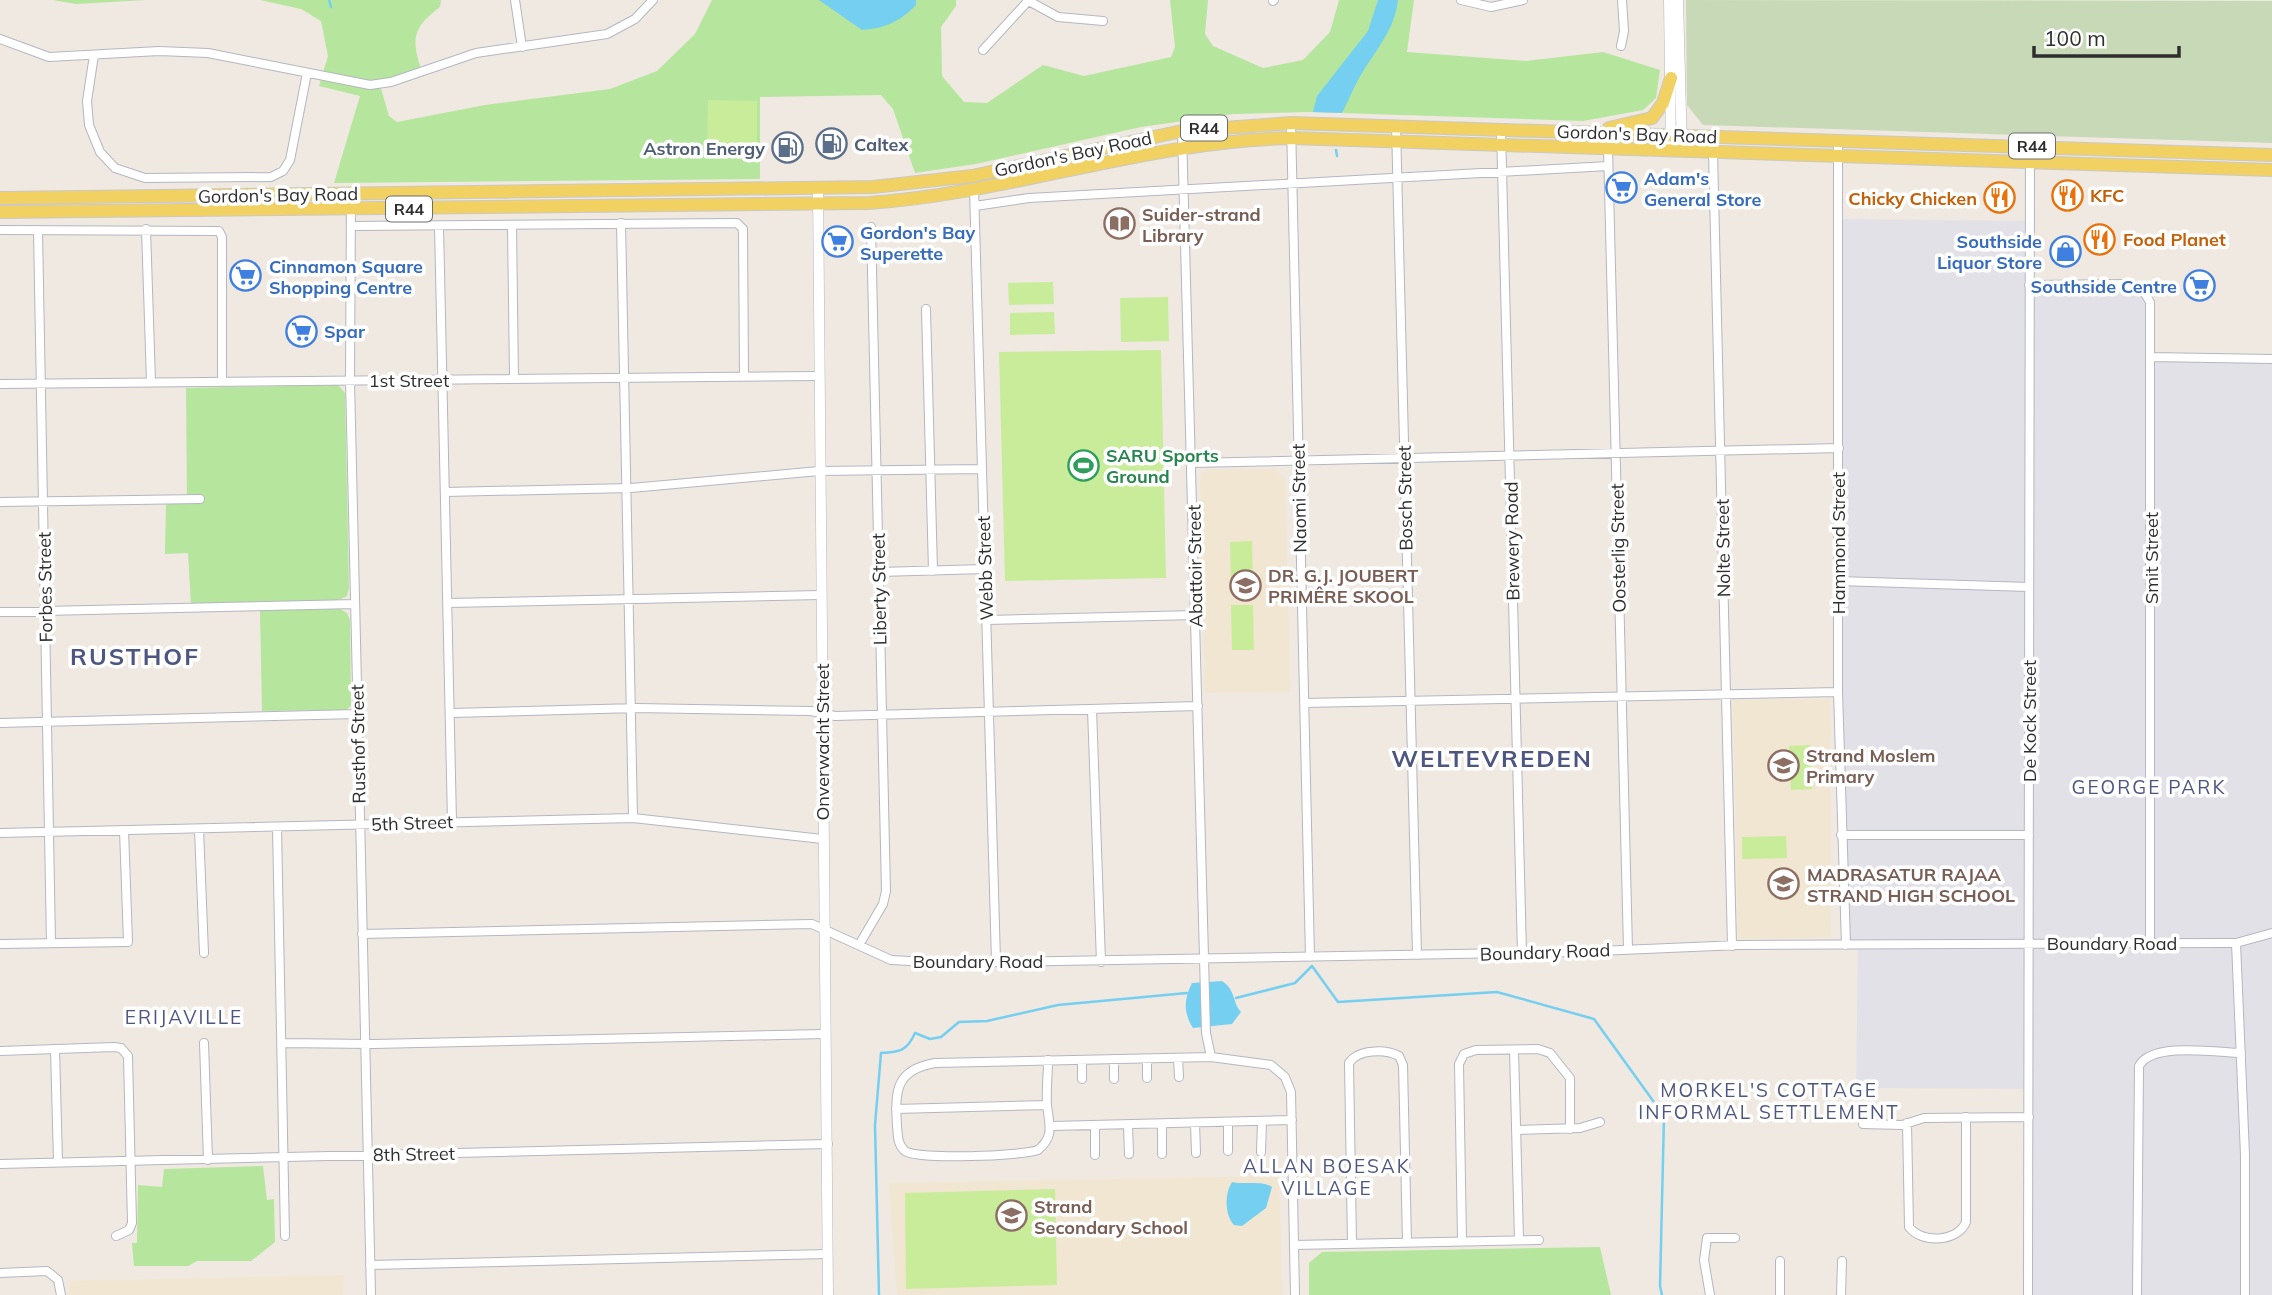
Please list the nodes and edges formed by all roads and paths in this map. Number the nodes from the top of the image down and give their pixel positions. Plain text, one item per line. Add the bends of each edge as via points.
1 (515, 0) edge
2 (653, 0) edge
3 (1461, 0) edge
4 (1523, 0) edge
5 (1622, 0) edge
6 (1669, 0) edge
7 (1678, 0) edge
8 (1027, 1) edge
9 (1103, 21) dead end
10 (0, 39) edge
11 (1621, 46) dead end
12 (522, 47) junction
13 (983, 50) dead end
14 (94, 55) junction
15 (307, 73) junction
16 (1671, 78) junction
17 (1292, 123) junction
18 (1396, 126) junction
19 (1501, 129) junction
20 (1182, 131) junction
21 (1596, 132) junction
22 (1676, 135) junction
23 (1291, 138) junction
24 (1838, 140) junction
25 (1396, 141) junction
26 (1501, 144) junction
27 (1183, 146) junction
28 (2030, 146) junction
29 (1608, 148) junction
30 (1676, 150) junction
31 (1713, 151) junction
32 (1838, 155) junction
33 (2272, 155) edge
34 (2030, 160) junction
35 (1608, 166) junction
36 (2272, 170) edge
37 (1502, 171) junction
38 (972, 176) junction
39 (1397, 177) junction
40 (1292, 183) junction
41 (1185, 188) junction
42 (818, 189) junction
43 (657, 191) junction
44 (974, 191) junction
45 (351, 194) junction
46 (0, 198) edge
47 (817, 204) junction
48 (657, 206) junction
49 (975, 206) junction
50 (351, 210) junction
51 (0, 212) edge
52 (621, 223) junction
53 (512, 225) junction
54 (351, 226) junction
55 (439, 226) junction
56 (871, 227) dead end
57 (146, 229) junction
58 (0, 230) edge
59 (38, 230) junction
60 (2029, 285) junction
61 (926, 309) dead end
62 (2151, 357) junction
63 (2272, 359) edge
64 (744, 376) junction
65 (818, 376) junction
66 (623, 378) junction
67 (514, 379) junction
68 (350, 380) junction
69 (440, 380) junction
70 (151, 382) junction
71 (222, 382) junction
72 (0, 384) edge
73 (41, 384) junction
74 (1839, 448) junction
75 (1720, 451) junction
76 (1615, 453) junction
77 (1510, 456) junction
78 (1404, 458) junction
79 (1298, 460) junction
80 (1192, 463) junction
81 (982, 469) junction
82 (931, 470) junction
83 (819, 471) junction
84 (877, 471) junction
85 (625, 488) junction
86 (445, 492) junction
87 (200, 499) dead end
88 (43, 501) junction
89 (0, 502) edge
90 (985, 569) junction
91 (933, 571) junction
92 (879, 572) junction
93 (1838, 582) junction
94 (2029, 587) junction
95 (820, 595) junction
96 (628, 597) junction
97 (448, 603) junction
98 (355, 604) junction
99 (46, 611) junction
100 (0, 612) edge
101 (1196, 615) junction
102 (986, 620) junction
103 (1838, 692) junction
104 (1726, 693) junction
105 (1621, 696) junction
106 (1516, 699) junction
107 (1410, 702) junction
108 (1304, 703) junction
109 (1198, 706) junction
110 (630, 708) junction
111 (1092, 709) junction
112 (989, 712) junction
113 (451, 713) junction
114 (821, 713) junction
115 (358, 714) junction
116 (882, 715) junction
117 (48, 722) junction
118 (0, 723) edge
119 (633, 818) junction
120 (452, 822) junction
121 (360, 825) junction
122 (277, 827) junction
123 (199, 829) junction
124 (124, 830) junction
125 (50, 832) junction
126 (0, 834) edge
127 (1841, 835) junction
128 (2029, 835) junction
129 (822, 839) junction
130 (823, 929) junction
131 (2272, 933) edge
132 (362, 934) junction
133 (51, 943) junction
134 (2029, 943) junction
135 (2150, 943) junction
136 (2236, 943) junction
137 (0, 944) edge
138 (859, 945) junction
139 (1846, 945) junction
140 (1732, 946) junction
141 (1629, 949) junction
142 (204, 953) dead end
143 (1522, 953) junction
144 (1417, 955) junction
145 (1310, 957) junction
146 (1204, 960) junction
147 (996, 961) junction
148 (1101, 961) junction
149 (824, 1034) junction
150 (204, 1043) dead end
151 (282, 1043) junction
152 (365, 1043) junction
153 (55, 1049) junction
154 (1514, 1050) junction
155 (0, 1051) edge
156 (2241, 1053) junction
157 (1178, 1058) junction
158 (1211, 1058) junction
159 (1114, 1059) junction
160 (1147, 1059) junction
161 (1048, 1060) junction
162 (1082, 1060) junction
163 (1179, 1077) dead end
164 (1147, 1078) dead end
165 (1082, 1079) dead end
166 (1114, 1079) dead end
167 (1047, 1105) junction
168 (896, 1109) junction
169 (2029, 1116) junction
170 (1966, 1117) junction
171 (1292, 1120) junction
172 (1228, 1122) junction
173 (1262, 1122) junction
174 (1600, 1122) dead end
175 (1195, 1123) junction
176 (1162, 1124) junction
177 (1863, 1124) dead end
178 (1907, 1124) junction
179 (1095, 1125) junction
180 (1128, 1125) junction
181 (1052, 1126) junction
182 (1570, 1129) junction
183 (1516, 1130) junction
184 (828, 1144) junction
185 (1228, 1151) dead end
186 (1261, 1152) dead end
187 (1196, 1153) dead end
188 (1129, 1154) dead end
189 (1162, 1154) dead end
190 (368, 1155) junction
191 (1095, 1155) dead end
192 (284, 1159) junction
193 (208, 1160) junction
194 (58, 1162) junction
195 (131, 1162) junction
196 (0, 1164) edge
197 (117, 1236) dead end
198 (285, 1236) dead end
199 (1735, 1238) dead end
200 (1518, 1239) junction
201 (1462, 1240) junction
202 (1539, 1240) dead end
203 (1407, 1242) junction
204 (1352, 1244) junction
205 (1294, 1245) junction
206 (828, 1254) junction
207 (1780, 1261) dead end
208 (1842, 1261) dead end
209 (370, 1265) junction
210 (0, 1273) edge
211 (61, 1295) edge
212 (370, 1295) edge
213 (828, 1295) edge
214 (1295, 1295) edge
215 (1710, 1295) edge
216 (1781, 1295) edge
217 (1841, 1295) edge
218 (2028, 1295) edge
219 (2137, 1295) edge
220 (2245, 1295) edge

1 - 12 street
2 - 12 street via 635,19 607,34
3 - 4 street via 1491,7
5 - 11 street
6 - 16 street
7 - 22 street
8 - 9 street via 1058,17
8 - 13 street
10 - 14 street via 49,57
12 - 15 street via 476,54 380,84 353,84
14 - 15 street via 196,52
14 - 15 street via 87,109 95,142 114,168 145,178 279,174 290,160
16 - 21 main road via 1663,103 1652,118
16 - 22 street
17 - 18 main road, Gordon's Bay Road / R44
17 - 20 main road, Gordon's Bay Road / R44
17 - 23 street, Naomi Street
18 - 19 main road, Gordon's Bay Road / R44
18 - 25 street, Bosch Street
19 - 21 main road, Gordon's Bay Road / R44
19 - 26 street, Brewery Road
20 - 27 street, Abattoir Street
20 - 38 main road, Gordon's Bay Road / R44
21 - 22 main road, Gordon's Bay Road / R44
22 - 24 main road, Gordon's Bay Road / R44
22 - 30 street
23 - 25 main road, Gordon's Bay Road / R44
23 - 27 main road, Gordon's Bay Road / R44
23 - 40 street, Naomi Street
24 - 28 main road, Gordon's Bay Road / R44
24 - 32 street, Hammond Street
25 - 26 main road, Gordon's Bay Road / R44
25 - 39 street, Bosch Street
26 - 29 main road, Gordon's Bay Road / R44
26 - 37 street, Brewery Road
27 - 41 street, Abattoir Street
27 - 44 main road, Gordon's Bay Road / R44
28 - 33 main road, Gordon's Bay Road / R44
28 - 34 street, De Kock Street
29 - 30 main road, Gordon's Bay Road / R44
29 - 35 street, Oosterlig Street
30 - 31 main road, Gordon's Bay Road / R44
31 - 32 main road, Gordon's Bay Road / R44
31 - 75 street, Nolte Street
32 - 34 main road, Gordon's Bay Road / R44
32 - 74 street, Hammond Street
34 - 36 main road, Gordon's Bay Road / R44
34 - 60 street, De Kock Street
35 - 37 street
35 - 76 street, Oosterlig Street
37 - 39 street
37 - 77 street, Brewery Road
38 - 42 main road, Gordon's Bay Road / R44
38 - 44 street, Webb Street
39 - 40 street
39 - 78 street, Bosch Street
40 - 41 street
40 - 79 street, Naomi Street
41 - 49 street
41 - 80 street, Abattoir Street
42 - 43 main road, Gordon's Bay Road / R44
42 - 47 street, Onverwacht Street
43 - 45 main road, Gordon's Bay Road / R44
43 - 48 main road
44 - 47 main road, Gordon's Bay Road / R44
44 - 49 street, Webb Street
45 - 46 main road, Gordon's Bay Road / R44
45 - 50 street, Rusthof Street
47 - 48 main road, Gordon's Bay Road / R44
47 - 65 street, Onverwacht Street
48 - 50 main road, Gordon's Bay Road / R44
49 - 81 street, Webb Street
50 - 51 main road, Gordon's Bay Road / R44
50 - 54 street, Rusthof Street
52 - 53 street
52 - 64 street via 734,222 743,229
52 - 66 street
53 - 55 street
53 - 67 street
54 - 55 street
54 - 68 street, Rusthof Street
55 - 69 street
56 - 84 street, Liberty Street
57 - 59 street
57 - 70 street
57 - 71 street via 219,231 222,237
58 - 59 street
59 - 73 street, Forbes Street
60 - 62 street, Smit Street via 2138,286 2150,302
60 - 94 street, De Kock Street
61 - 82 street
62 - 63 street
62 - 135 street, Smit Street
64 - 65 street, 1st Street
64 - 66 street, 1st Street
65 - 83 street, Onverwacht Street
66 - 67 street, 1st Street
66 - 85 street
67 - 69 street, 1st Street
68 - 69 street, 1st Street
68 - 71 street, 1st Street
68 - 98 street, Rusthof Street
69 - 86 street
70 - 71 street, 1st Street
70 - 73 street, 1st Street
72 - 73 street, 1st Street
73 - 88 street, Forbes Street
74 - 75 street
74 - 93 street, Hammond Street
75 - 76 street
75 - 104 street, Nolte Street
76 - 77 street
76 - 105 street, Oosterlig Street
77 - 78 street
77 - 106 street, Brewery Road
78 - 79 street
78 - 107 street, Bosch Street
79 - 80 street
79 - 108 street, Naomi Street
80 - 101 street, Abattoir Street
81 - 82 street
81 - 90 street, Webb Street
82 - 84 street
82 - 91 street
83 - 84 street
83 - 85 street
83 - 95 street, Onverwacht Street
84 - 92 street, Liberty Street
85 - 86 street
85 - 96 street
86 - 97 street
87 - 88 street
88 - 89 street
88 - 99 street, Forbes Street
90 - 91 street
90 - 102 street, Webb Street
91 - 92 street
92 - 116 street, Liberty Street
93 - 94 street
93 - 103 street, Hammond Street
94 - 128 street, De Kock Street
95 - 96 street
95 - 114 street, Onverwacht Street
96 - 97 street
96 - 110 street
97 - 113 street
98 - 99 street
98 - 115 street, Rusthof Street
99 - 100 street
99 - 117 street, Forbes Street
101 - 102 street
101 - 109 street, Abattoir Street
102 - 112 street, Webb Street
103 - 104 street
103 - 127 street, Hammond Street
104 - 105 street
104 - 140 street, Nolte Street
105 - 106 street
105 - 141 street, Oosterlig Street
106 - 107 street
106 - 143 street, Brewery Road
107 - 108 street
107 - 144 street, Bosch Street
108 - 145 street, Naomi Street
109 - 111 street
109 - 146 street, Abattoir Street
110 - 113 street
110 - 114 street
110 - 119 street
111 - 112 street
111 - 148 street
112 - 116 street
112 - 147 street, Webb Street
113 - 120 street
114 - 116 street
114 - 129 street, Onverwacht Street
115 - 117 street
115 - 121 street, Rusthof Street
116 - 138 street, Liberty Street via 886,891
117 - 118 street
117 - 125 street, Forbes Street
119 - 120 street, 5th Street
119 - 129 street, 5th Street
120 - 121 street, 5th Street
121 - 122 street, 5th Street
121 - 132 street, Rusthof Street
122 - 123 street, 5th Street
122 - 151 street
123 - 124 street, 5th Street
123 - 142 street
124 - 125 street, 5th Street
124 - 133 street via 128,942
125 - 126 street, 5th Street
125 - 133 street, Forbes Street
127 - 128 street
127 - 139 street, Hammond Street
128 - 134 street, De Kock Street
129 - 130 street, Onverwacht Street
130 - 132 street, Boundary Road via 812,924
130 - 138 street, Boundary Road
130 - 149 street, Onverwacht Street
131 - 136 street, Boundary Road
132 - 152 street, Rusthof Street
133 - 137 street
134 - 135 street, Boundary Road
134 - 139 street, Boundary Road
134 - 169 street, De Kock Street
135 - 136 street, Boundary Road
136 - 156 street
138 - 147 street, Boundary Road via 903,962
139 - 140 street, Boundary Road
140 - 141 street, Boundary Road
141 - 143 street, Boundary Road
143 - 144 street, Boundary Road
144 - 145 street, Boundary Road
145 - 146 street, Boundary Road
146 - 148 street, Boundary Road
146 - 158 street, Abattoir Street
147 - 148 street, Boundary Road
149 - 152 street
149 - 184 street, Onverwacht Street
150 - 193 street
151 - 152 street
151 - 192 street
152 - 190 street, Rusthof Street
153 - 155 street
153 - 194 street
153 - 195 street via 114,1047 125,1052 130,1064
154 - 182 street via 1545,1050 1568,1072
154 - 183 street
154 - 201 street via 1469,1051 1461,1058
156 - 219 street via 2153,1052 2139,1066
156 - 220 street
157 - 158 street
157 - 160 street
157 - 163 street
158 - 171 street via 1261,1062 1280,1070 1289,1083
159 - 160 street
159 - 162 street
159 - 166 street
160 - 164 street
161 - 162 street
161 - 167 street
161 - 168 street via 923,1065 899,1083
162 - 165 street
167 - 168 street
167 - 181 street
168 - 181 street via 898,1143 915,1155 1033,1152 1048,1141
169 - 170 street
169 - 218 street, De Kock Street
170 - 178 street via 1920,1118
170 - 178 street via 1966,1222 1952,1237 1922,1237 1909,1227
171 - 173 street
171 - 205 street
172 - 173 street
172 - 175 street
172 - 185 street
173 - 186 street
174 - 182 street
175 - 176 street
175 - 187 street
176 - 180 street
176 - 189 street
177 - 178 street
179 - 180 street
179 - 181 street
179 - 191 street
180 - 188 street
182 - 183 street
183 - 200 street
184 - 190 street, 8th Street
184 - 206 street, Onverwacht Street
190 - 192 street, 8th Street
190 - 209 street, Rusthof Street
192 - 193 street, 8th Street
192 - 198 street
193 - 195 street, 8th Street
194 - 195 street, 8th Street
194 - 196 street, 8th Street
195 - 197 street via 132,1223
199 - 215 street via 1707,1238 1704,1260
200 - 201 street
200 - 202 street
201 - 203 street
203 - 204 street
203 - 204 street via 1403,1065 1399,1056 1389,1052 1361,1053 1349,1063
204 - 205 street
205 - 214 street
206 - 209 street
206 - 213 street, Onverwacht Street
207 - 216 street
208 - 217 street
209 - 212 street, Rusthof Street
210 - 211 street via 47,1271 56,1276

